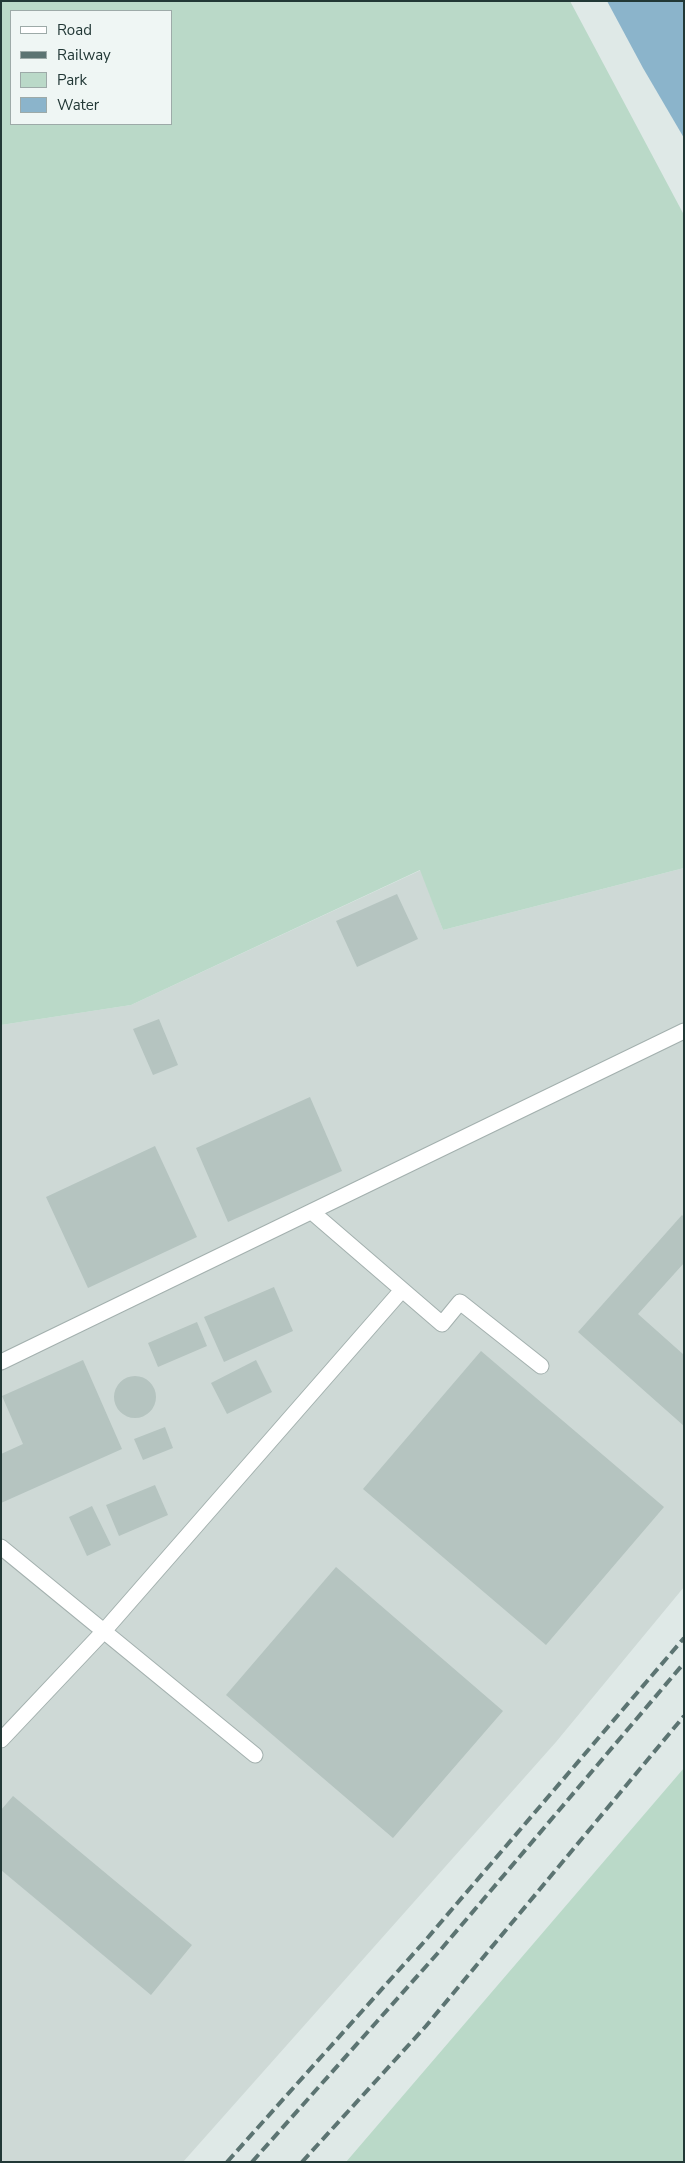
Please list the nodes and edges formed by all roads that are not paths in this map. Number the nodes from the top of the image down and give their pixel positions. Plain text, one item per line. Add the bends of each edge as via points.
1 (684, 1031) edge
2 (312, 1212) junction
3 (402, 1290) junction
4 (1, 1362) edge
5 (541, 1366) dead end
6 (1, 1547) edge
7 (104, 1631) junction
8 (1, 1740) edge
9 (255, 1754) dead end

1 - 2 lane
2 - 3 lane
2 - 4 lane
3 - 5 lane via 442,1324 460,1302
3 - 7 lane
6 - 7 lane
7 - 8 lane
7 - 9 lane

